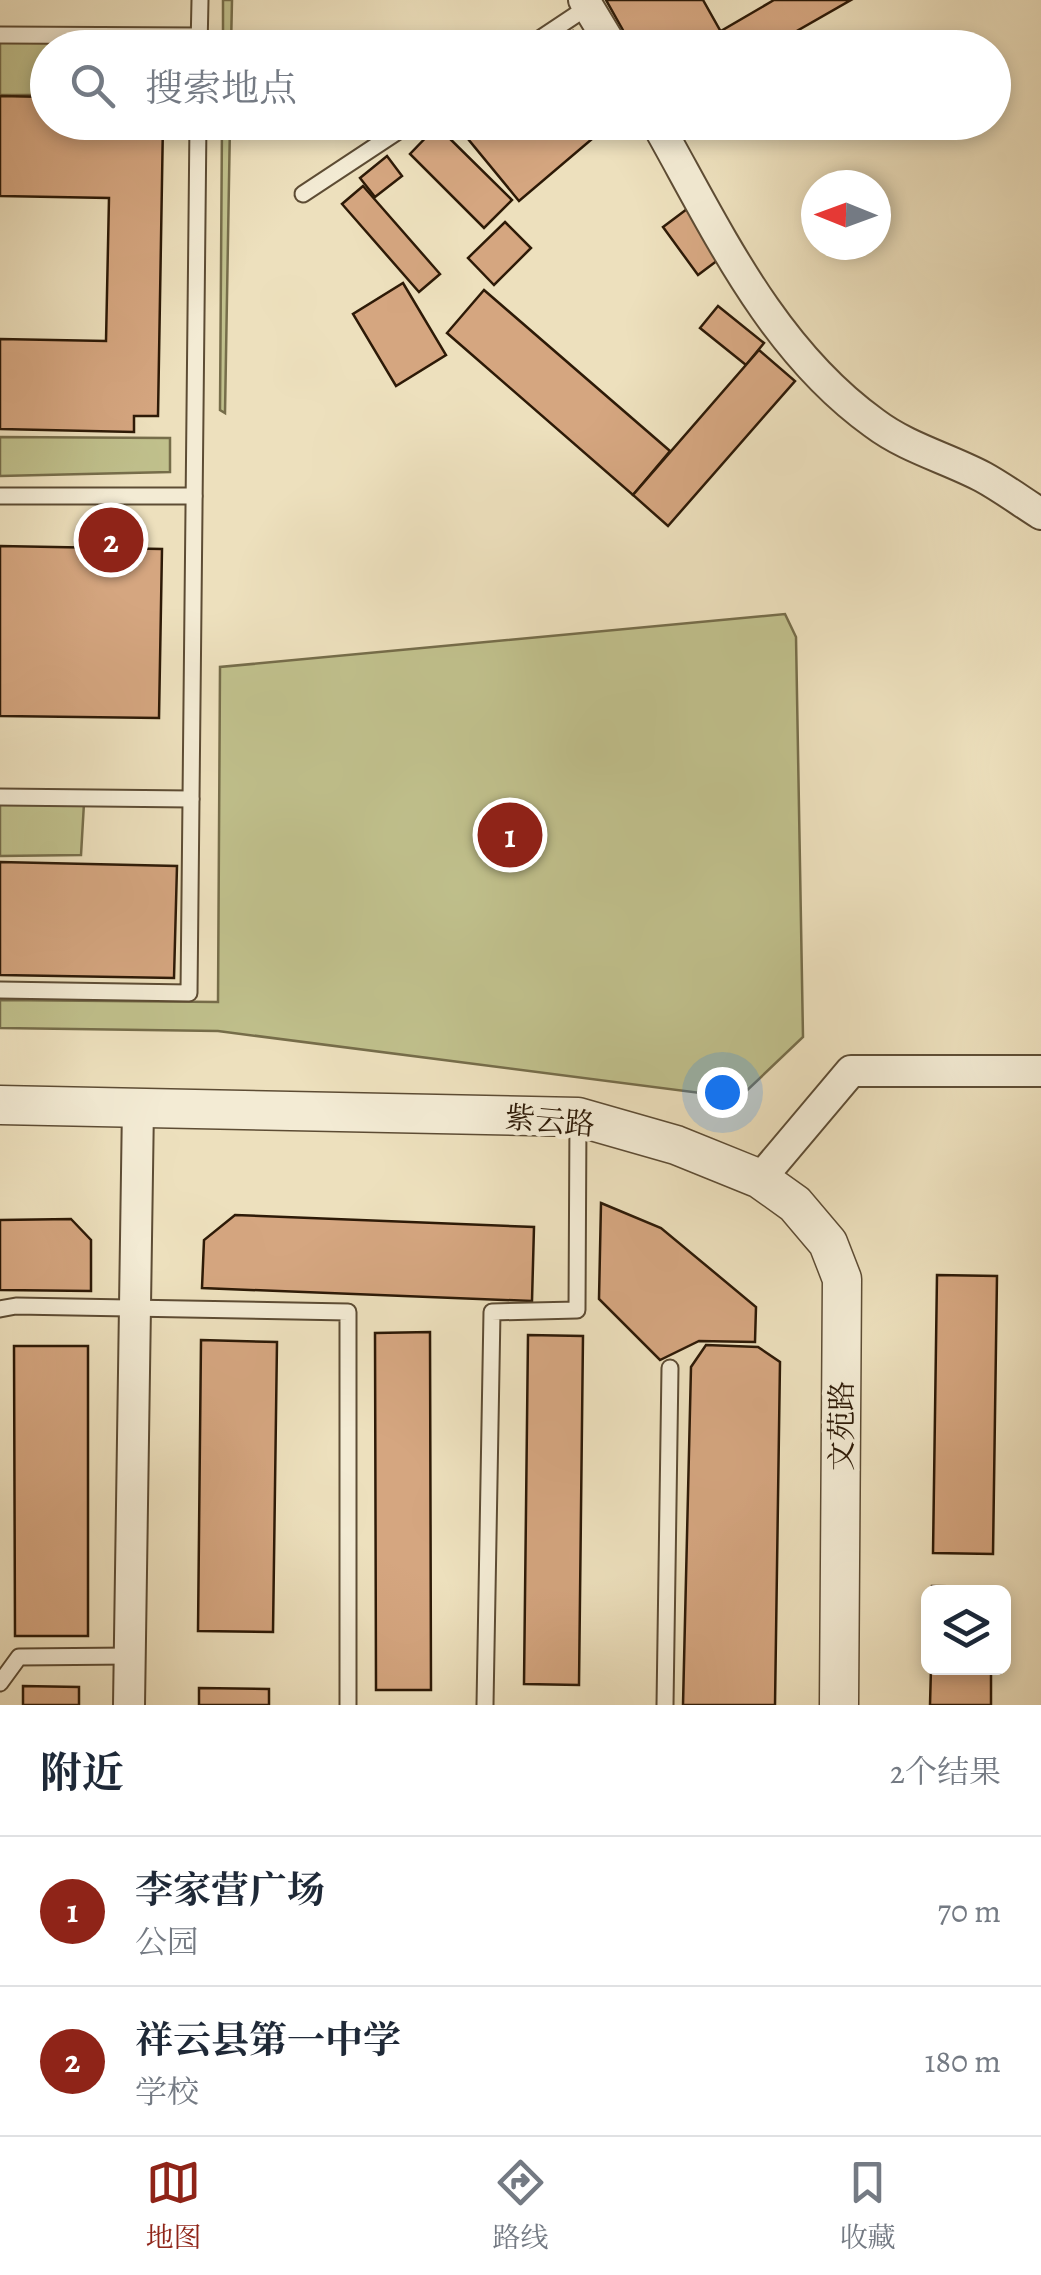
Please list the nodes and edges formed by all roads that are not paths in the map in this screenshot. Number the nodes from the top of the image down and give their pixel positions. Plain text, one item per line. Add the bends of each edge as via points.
1 (200, 0) edge
2 (587, 3) edge
3 (199, 30) edge
4 (550, 30) edge
5 (603, 30) edge
6 (0, 35) edge
7 (30, 36) edge
8 (198, 140) edge
9 (385, 140) edge
10 (666, 140) edge
11 (303, 194) dead end
12 (0, 496) edge
13 (194, 496) junction
14 (1041, 514) edge
15 (0, 797) edge
16 (191, 799) junction
17 (0, 990) edge
18 (1041, 1070) edge
19 (0, 1105) edge
20 (138, 1106) junction
21 (578, 1117) junction
22 (760, 1179) junction
23 (0, 1308) edge
24 (135, 1309) junction
25 (670, 1368) dead end
26 (130, 1656) junction
27 (0, 1683) edge
28 (129, 1705) edge
29 (348, 1705) edge
30 (485, 1705) edge
31 (665, 1705) edge
32 (840, 1705) edge

1 - 3 lane
2 - 4 lane
2 - 5 street
6 - 7 lane
8 - 13 lane
9 - 11 lane
10 - 14 street via 751,289 782,334 836,390 874,424 983,477
12 - 13 lane
13 - 16 lane
15 - 16 lane
16 - 17 lane via 189,993
18 - 22 street via 851,1071
19 - 20 street, 紫云路
20 - 21 street, 紫云路
20 - 24 street
21 - 22 street, 紫云路 via 676,1145
21 - 30 lane via 577,1310 492,1312
22 - 32 street, 文苑路 via 795,1204 828,1243 842,1279
23 - 24 lane
24 - 26 street
24 - 29 lane via 348,1312
25 - 31 lane
26 - 27 lane via 19,1657
26 - 28 street

